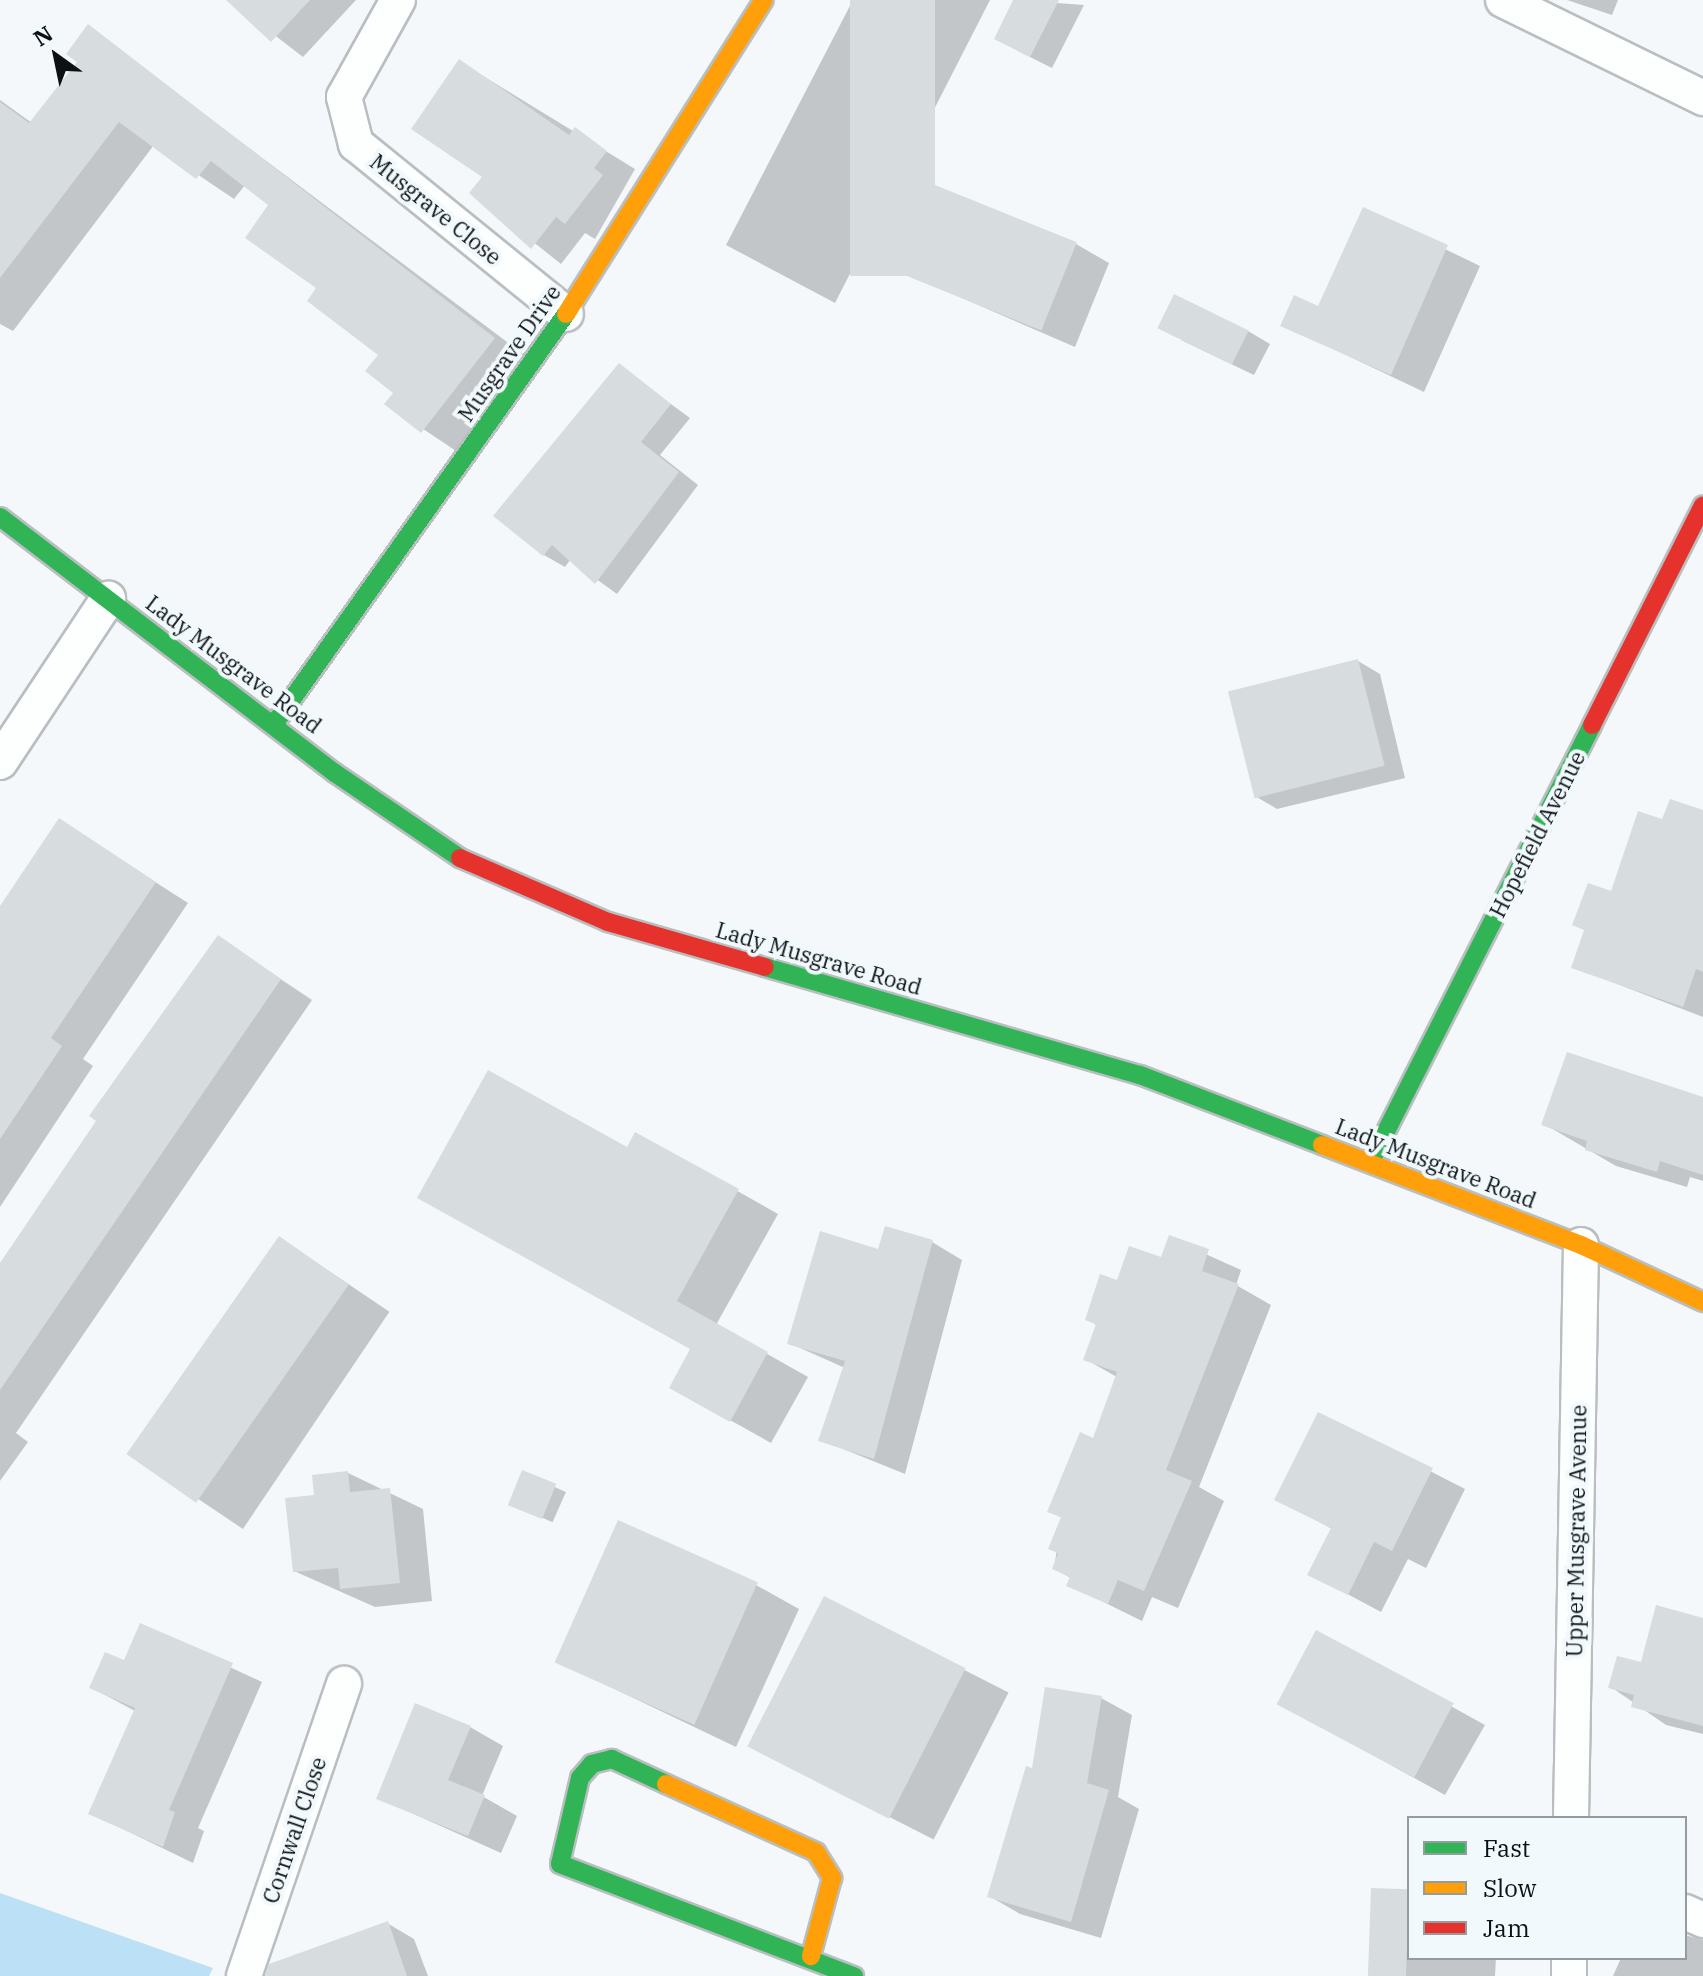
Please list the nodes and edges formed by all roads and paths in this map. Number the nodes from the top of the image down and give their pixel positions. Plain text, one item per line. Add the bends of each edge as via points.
1 (398, 0) edge
2 (764, 0) edge
3 (1503, 0) edge
4 (1703, 98) edge
5 (566, 314) junction
6 (1703, 505) edge
7 (0, 517) edge
8 (108, 599) junction
9 (275, 723) junction
10 (0, 762) edge
11 (1370, 1163) junction
12 (1581, 1245) junction
13 (1703, 1302) edge
14 (344, 1684) dead end
15 (1571, 1816) edge
16 (811, 1956) junction
17 (244, 1976) edge
18 (854, 1976) edge

1 - 5 street, Musgrave Close via 344,97 356,144
2 - 5 street, Musgrave Drive
3 - 4 street
5 - 9 street, Musgrave Drive
6 - 11 street, Hopefield Avenue
7 - 8 street, Lady Musgrave Road
8 - 9 street, Lady Musgrave Road
8 - 10 street
9 - 11 street, Lady Musgrave Road via 471,865 608,922 1140,1075
11 - 12 street, Lady Musgrave Road
12 - 13 street, Lady Musgrave Road
12 - 15 street, Upper Musgrave Avenue
14 - 17 street, Cornwall Close
16 - 16 street via 579,1877 560,1864 580,1778 592,1764 612,1759 816,1852 832,1878
16 - 18 street

